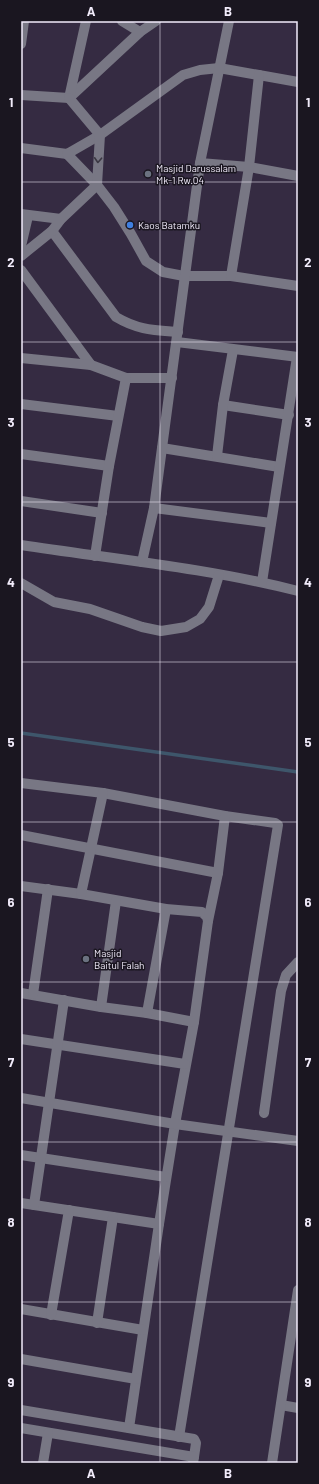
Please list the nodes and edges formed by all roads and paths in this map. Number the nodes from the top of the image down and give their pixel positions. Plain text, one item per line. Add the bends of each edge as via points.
1 (24, 21) edge
2 (86, 21) edge
3 (122, 21) edge
4 (156, 21) edge
5 (229, 21) edge
6 (140, 32) junction
7 (21, 44) edge
8 (219, 68) junction
9 (259, 75) junction
10 (298, 82) edge
11 (21, 95) edge
12 (69, 98) junction
13 (100, 135) junction
14 (21, 148) edge
15 (67, 154) junction
16 (200, 163) junction
17 (249, 167) junction
18 (298, 176) edge
19 (97, 185) junction
20 (25, 215) edge
21 (61, 219) junction
22 (52, 231) junction
23 (21, 246) edge
24 (21, 256) edge
25 (21, 270) edge
26 (184, 276) junction
27 (231, 276) junction
28 (298, 286) edge
29 (177, 337) junction
30 (233, 350) junction
31 (298, 357) edge
32 (21, 358) edge
33 (91, 365) junction
34 (126, 378) junction
35 (172, 378) junction
36 (21, 404) edge
37 (223, 405) junction
38 (289, 415) junction
39 (118, 416) junction
40 (162, 448) junction
41 (21, 454) edge
42 (217, 456) junction
43 (109, 466) junction
44 (279, 467) junction
45 (21, 501) edge
46 (154, 508) junction
47 (102, 513) junction
48 (270, 523) junction
49 (21, 545) edge
50 (95, 556) junction
51 (142, 562) junction
52 (219, 575) junction
53 (262, 582) junction
54 (21, 583) edge
55 (298, 591) edge
56 (21, 783) edge
57 (103, 793) junction
58 (226, 816) junction
59 (21, 835) edge
60 (92, 849) junction
61 (218, 873) junction
62 (21, 886) edge
63 (48, 889) junction
64 (81, 894) junction
65 (116, 901) junction
66 (166, 909) junction
67 (208, 921) junction
68 (298, 962) edge
69 (21, 993) edge
70 (33, 994) junction
71 (64, 1000) junction
72 (101, 1007) junction
73 (148, 1013) junction
74 (194, 1022) junction
75 (21, 1039) edge
76 (58, 1045) junction
77 (185, 1064) junction
78 (21, 1098) edge
79 (50, 1102) junction
80 (264, 1113) dead end
81 (175, 1124) junction
82 (229, 1132) junction
83 (298, 1141) edge
84 (21, 1155) edge
85 (40, 1158) junction
86 (166, 1178) junction
87 (21, 1203) edge
88 (34, 1205) junction
89 (69, 1210) junction
90 (113, 1217) junction
91 (159, 1224) junction
92 (298, 1290) edge
93 (21, 1309) edge
94 (51, 1315) junction
95 (97, 1323) junction
96 (143, 1330) junction
97 (21, 1359) edge
98 (136, 1378) junction
99 (281, 1405) junction
100 (298, 1408) edge
101 (21, 1410) edge
102 (21, 1428) edge
103 (129, 1428) junction
104 (48, 1433) junction
105 (179, 1438) junction
106 (194, 1460) edge
107 (43, 1463) edge
108 (272, 1463) edge

1 - 7 street
2 - 12 street
3 - 6 street
4 - 6 street
5 - 8 street
6 - 12 street
8 - 9 street
8 - 13 street via 183,75
8 - 16 street
9 - 10 street
9 - 17 street
11 - 12 street
12 - 13 street
13 - 15 street
13 -> 19 street
14 - 15 street
15 - 19 street
16 - 17 street
16 - 26 street
17 - 18 street
17 - 27 street
19 - 21 street
19 - 26 street via 114,207 146,261 163,272
20 - 21 street
20 - 23 street
21 - 22 street
22 - 24 street
22 - 29 street via 116,317 128,325
25 - 33 street
26 - 27 street
26 - 29 street
27 - 28 street
29 - 30 street
29 - 35 street
30 - 31 street
30 - 37 street
31 - 38 street
32 - 33 street
33 - 34 street
34 - 35 street
34 - 39 street
35 - 40 street
36 - 39 street
37 - 38 street
37 - 42 street
38 - 44 street
39 - 43 street
40 - 42 street
40 - 46 street
41 - 43 street
42 - 44 street
43 - 47 street
44 - 48 street
45 - 47 street
46 - 48 street
46 - 51 street
47 - 50 street
48 - 53 street
49 - 50 street
50 - 51 street
51 - 52 street
52 - 53 street
52 - 54 street via 209,607 200,619 186,627 161,631 90,609 54,602
53 - 55 street
56 - 57 street
57 - 58 street
57 - 60 street
58 - 61 street
58 - 82 street via 275,823 279,828
59 - 60 street
60 - 61 street
60 - 64 street
61 - 67 street
62 - 63 street
63 - 64 street
63 - 70 street
64 - 65 street
65 - 66 street
65 - 72 street
66 - 67 street via 202,912
66 - 73 street
67 - 74 street
68 - 80 street via 286,975 281,991
69 - 70 street
70 - 71 street
71 - 72 street
71 - 76 street
72 - 73 street
73 - 74 street
74 - 77 street
75 - 76 street
76 - 77 street
76 - 79 street
77 - 81 street
78 - 79 street
79 - 81 street
79 - 85 street
81 - 82 street
81 - 86 street
82 - 83 street
82 - 105 street
84 - 85 street
85 - 86 street
85 - 88 street
86 - 91 street
87 - 88 street
88 - 89 street
89 - 90 street
89 - 94 street
90 - 91 street
90 - 95 street
91 - 96 street
92 - 99 street
93 - 94 street
94 - 95 street
95 - 96 street
96 - 98 street
97 - 98 street
98 - 103 street
99 - 100 street
99 - 108 street
101 - 103 street
102 - 104 street
103 - 105 street
104 - 106 street
104 - 107 street
105 - 106 street via 196,1441

